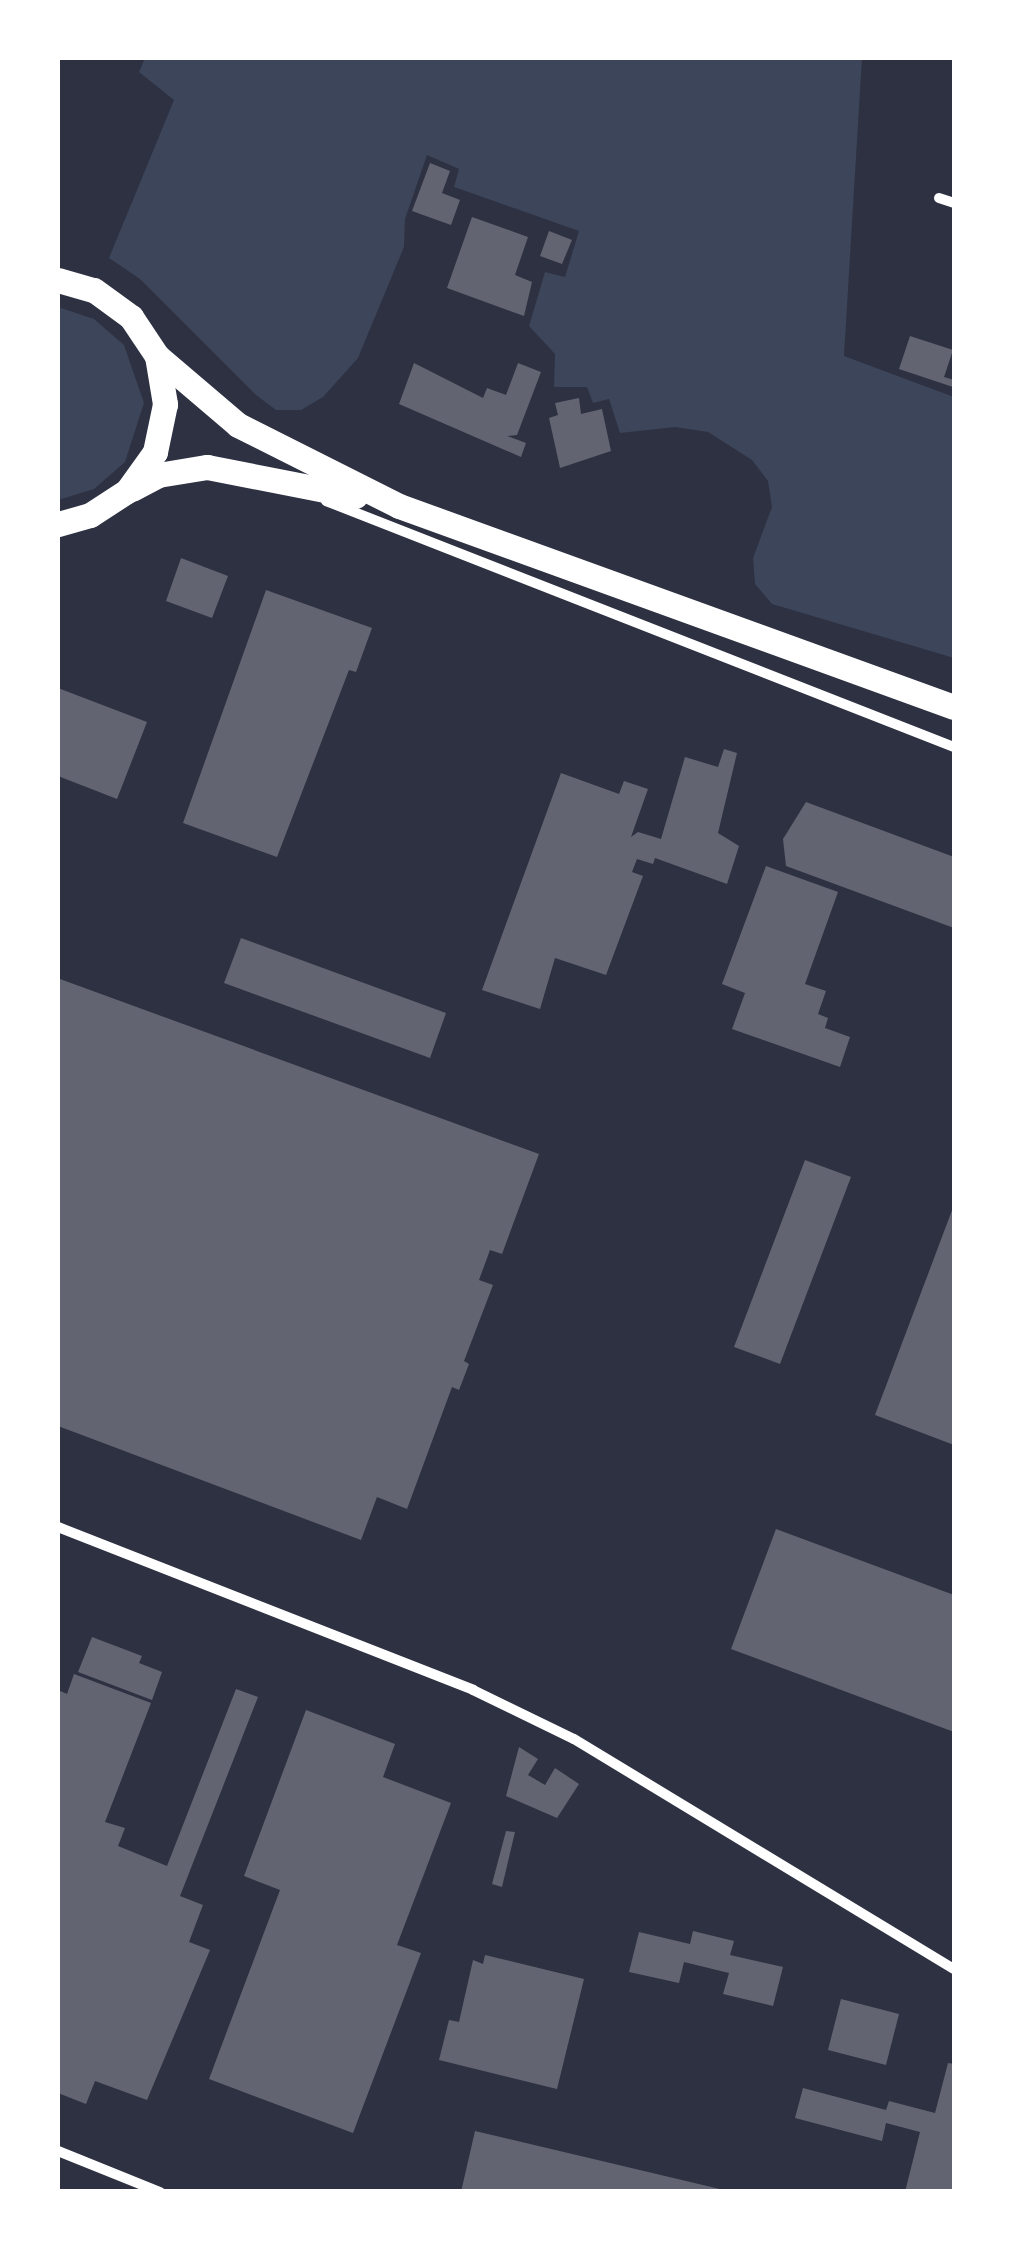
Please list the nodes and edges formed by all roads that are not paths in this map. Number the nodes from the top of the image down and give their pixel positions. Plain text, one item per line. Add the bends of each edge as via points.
1 (939, 198) dead end
2 (954, 203) edge
3 (58, 280) edge
4 (157, 356) junction
5 (256, 473) junction
6 (127, 491) junction
7 (399, 506) junction
8 (90, 516) junction
9 (58, 524) edge
10 (58, 536) edge
11 (954, 707) edge
12 (954, 748) edge
13 (58, 1528) edge
14 (954, 1969) edge
15 (58, 2152) edge
16 (160, 2192) edge

1 - 2 street
3 - 4 main road via 114,302
4 - 6 main road via 162,428 149,462
4 - 7 main road via 238,426
5 - 6 main road via 207,467 158,475
5 - 7 main road
5 - 12 street
6 - 8 main road
7 - 11 main road
8 - 9 main road
8 - 10 street
13 - 14 street via 474,1690 574,1739
15 - 16 street

